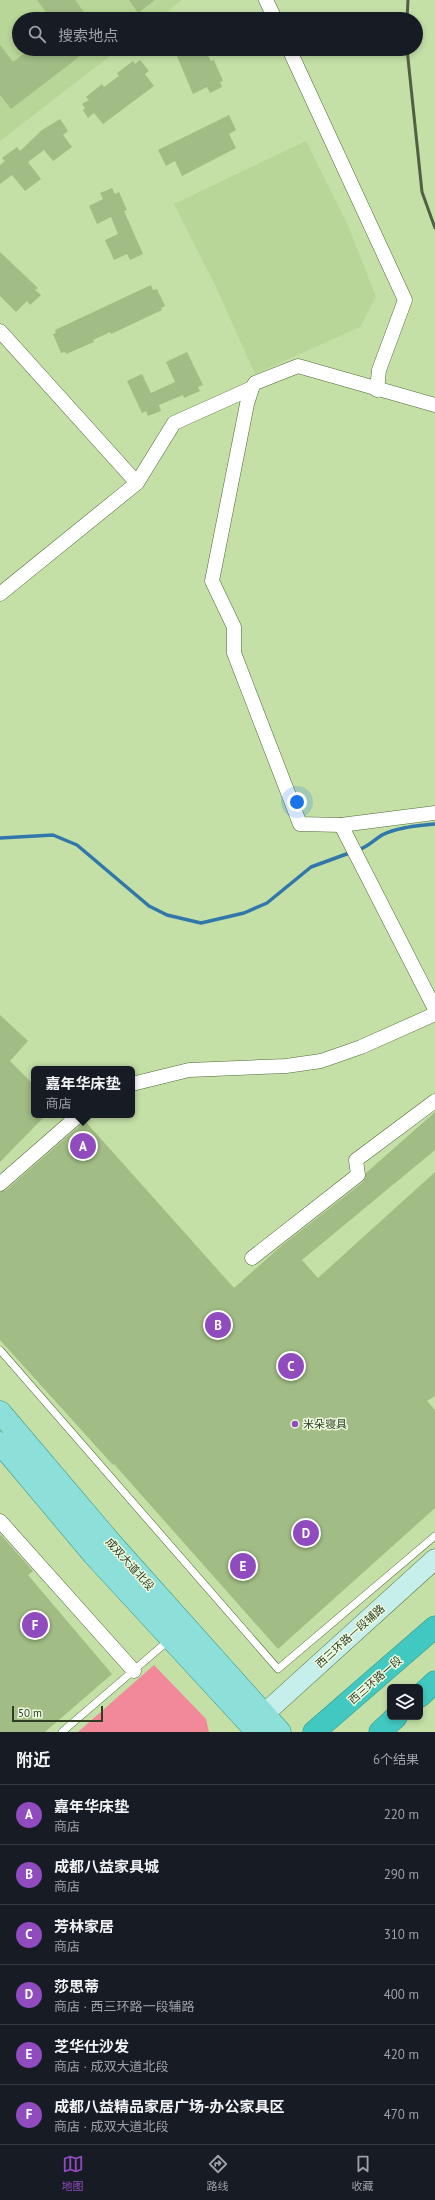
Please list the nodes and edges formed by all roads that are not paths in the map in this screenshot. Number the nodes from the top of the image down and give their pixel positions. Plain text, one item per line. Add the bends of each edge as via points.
1 (266, 0) edge
2 (272, 12) edge
3 (292, 56) edge
4 (0, 331) edge
5 (252, 388) junction
6 (377, 390) junction
7 (435, 405) edge
8 (137, 483) junction
9 (0, 594) edge
10 (435, 813) edge
11 (341, 825) junction
12 (435, 1009) edge
13 (435, 1014) edge
14 (135, 1083) edge
15 (435, 1101) edge
16 (76, 1118) edge
17 (0, 1184) edge
18 (252, 1258) dead end
19 (0, 1350) edge
20 (0, 1412) edge
21 (0, 1443) edge
22 (0, 1521) edge
23 (435, 1536) edge
24 (435, 1559) edge
25 (435, 1627) edge
26 (170, 1638) junction
27 (134, 1671) junction
28 (435, 1682) edge
29 (423, 1693) edge
30 (393, 1720) edge
31 (257, 1727) edge
32 (62, 1732) edge
33 (280, 1732) edge
34 (314, 1732) edge
35 (380, 1732) edge

1 - 2 street
3 - 6 street via 404,300 379,370
4 - 8 street
5 - 6 street via 255,383 298,366
5 - 8 street via 174,423
5 - 11 street via 212,581 234,627 234,653 300,824
6 - 7 street
8 - 9 street
10 - 11 street
11 - 12 street
13 - 14 street via 321,1061 286,1066 189,1070
15 - 18 street via 356,1160 358,1175
16 - 17 street
19 - 23 lane via 278,1669
20 - 31 main road, 成双大道北段 via 111,1543
21 - 26 main road, 成双大道北段 via 94,1554
22 - 27 street
24 - 31 main road, 西三环路一段辅路
25 - 34 highway, 西三环路一段
26 - 27 lane
26 - 31 main road, 成双大道北段
27 - 32 lane
28 - 29 highway
30 - 35 highway
31 - 33 main road

